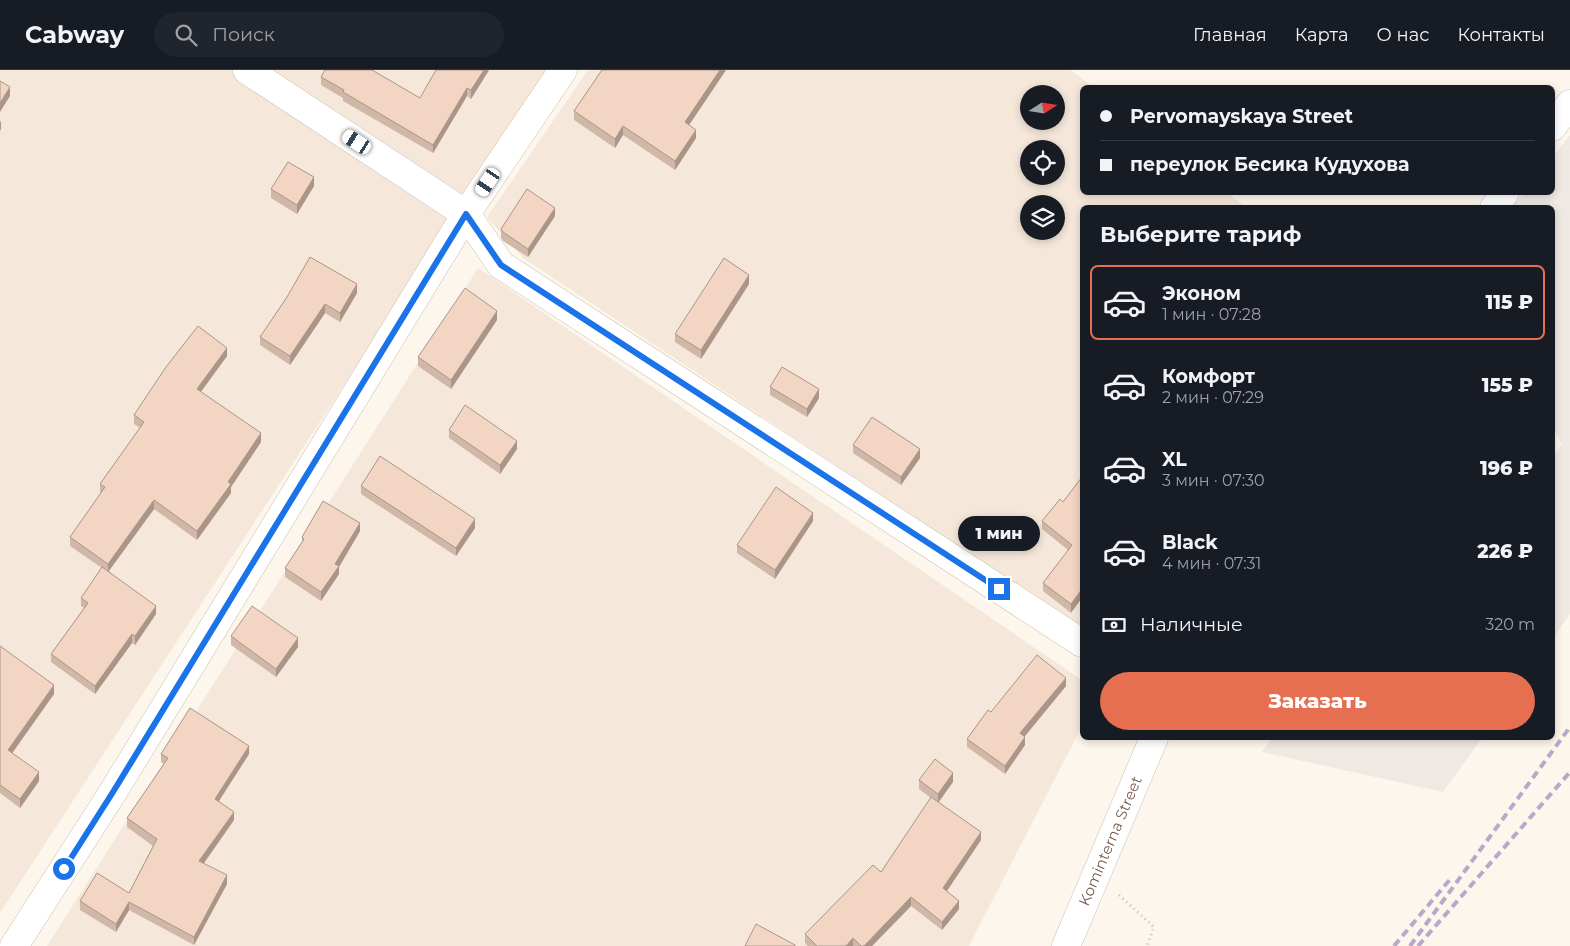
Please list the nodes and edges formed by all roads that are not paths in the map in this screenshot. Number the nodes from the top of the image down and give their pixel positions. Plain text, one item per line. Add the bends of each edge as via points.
1 (247, 70) edge
2 (563, 70) edge
3 (1570, 104) edge
4 (1555, 124) edge
5 (466, 214) junction
6 (1080, 642) edge
7 (1153, 740) edge
8 (14, 946) edge
9 (1066, 946) edge

1 - 5 street
2 - 5 street
3 - 4 street
5 - 6 street via 501,265
5 - 8 street via 113,792
7 - 9 street, Kominterna Street

